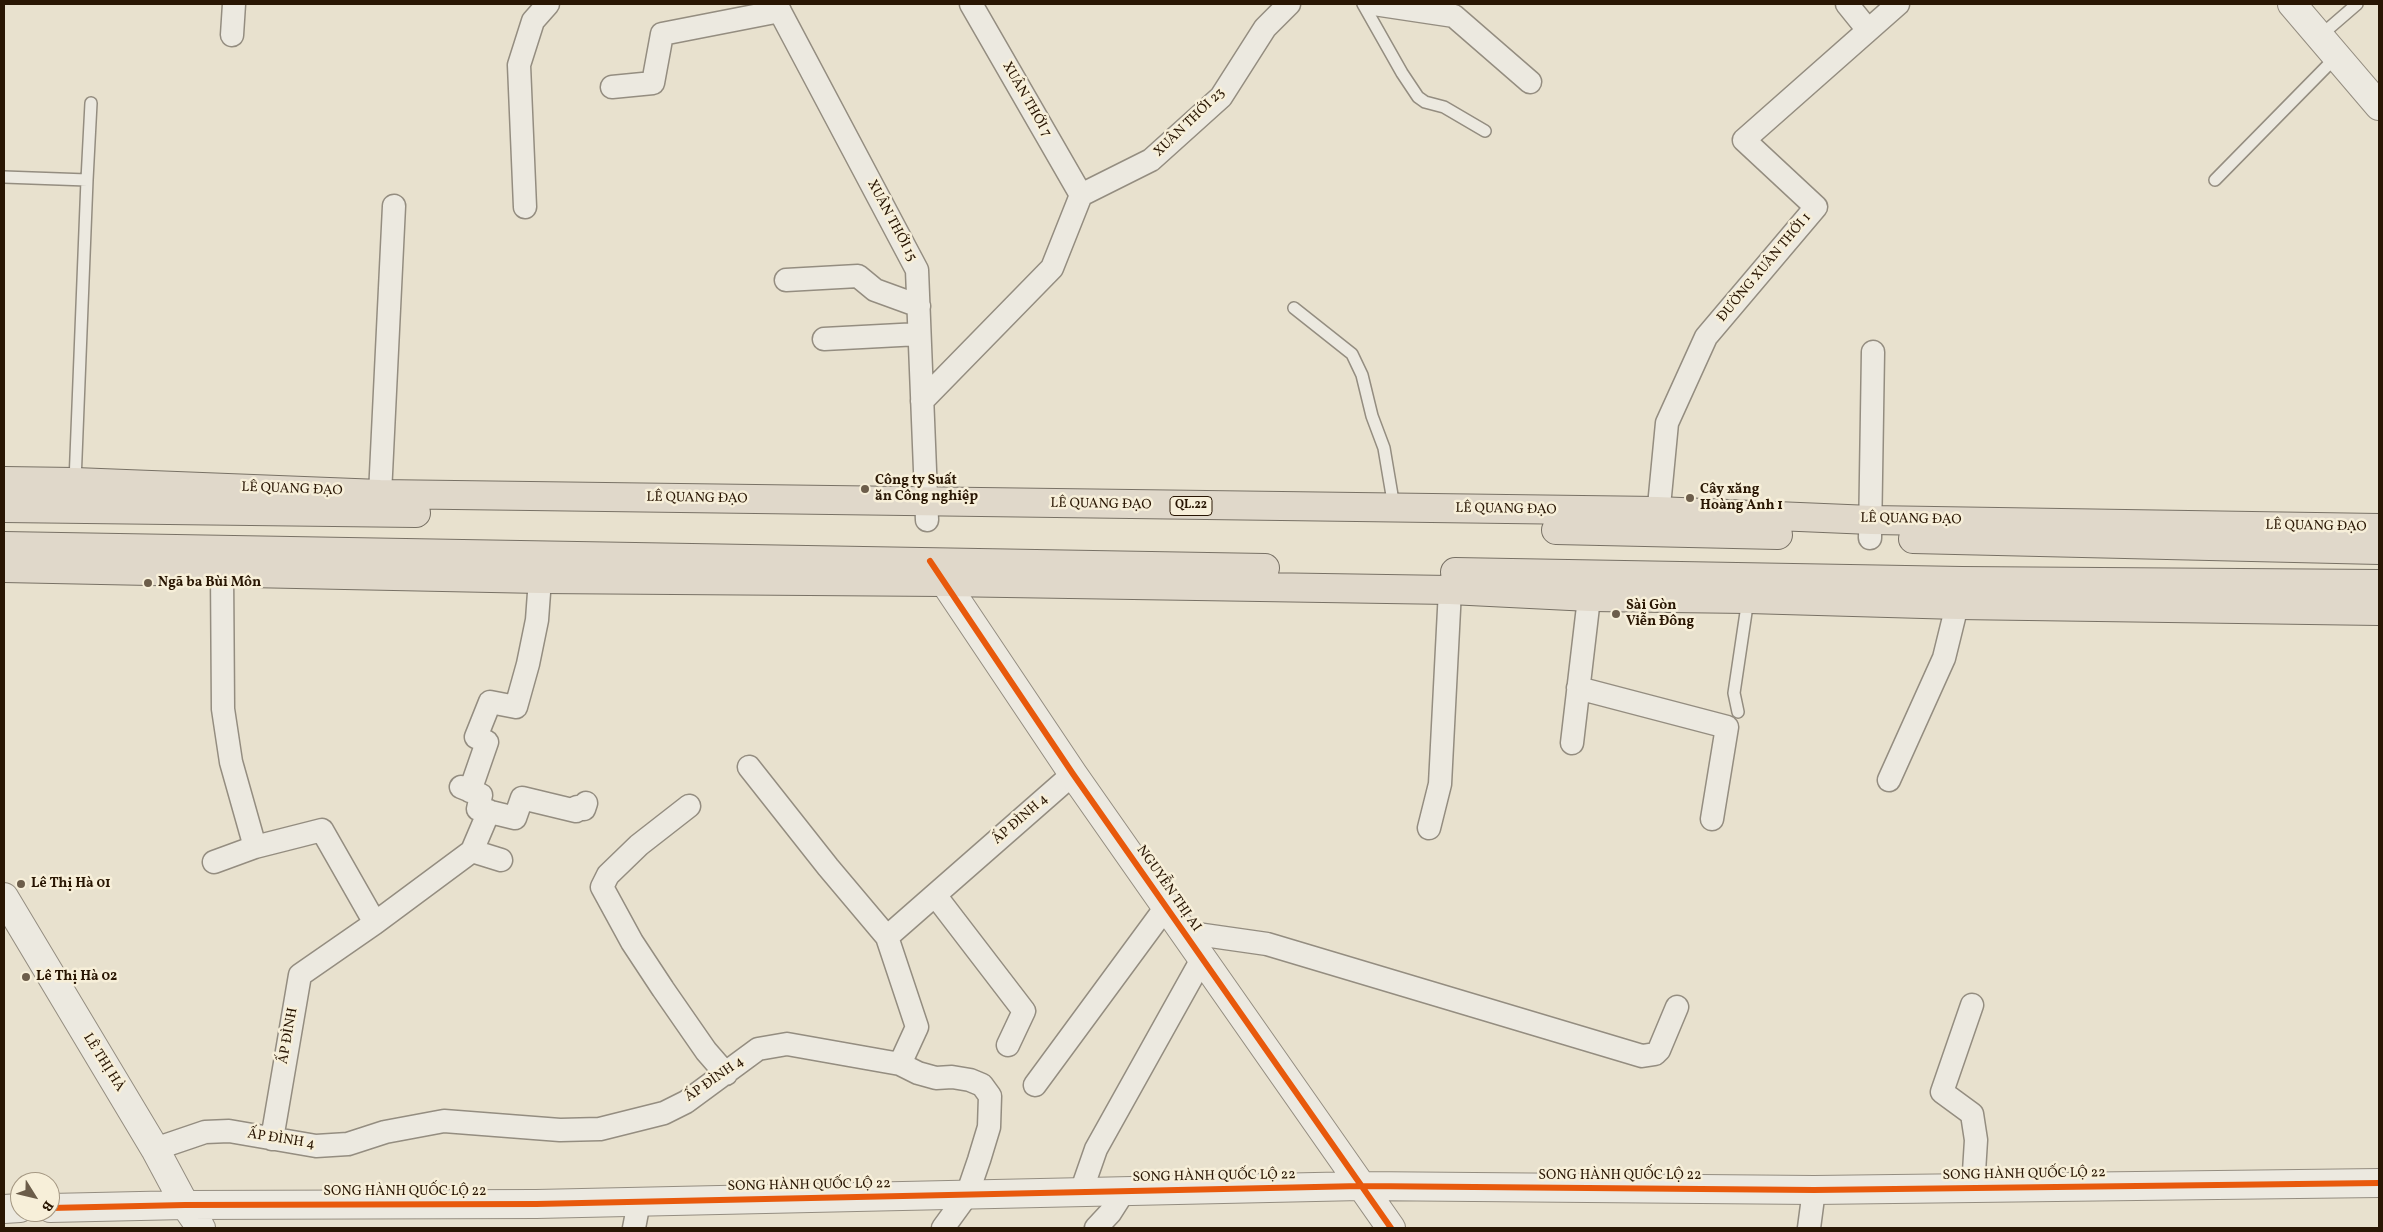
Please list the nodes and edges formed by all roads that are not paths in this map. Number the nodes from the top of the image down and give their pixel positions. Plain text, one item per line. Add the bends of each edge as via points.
1 (234, 4) edge
2 (548, 4) edge
3 (971, 4) edge
4 (1363, 4) edge
5 (1374, 4) edge
6 (1847, 4) edge
7 (1898, 4) edge
8 (2292, 4) edge
9 (2357, 4) edge
10 (1279, 7) edge
11 (778, 8) edge
12 (1868, 30) junction
13 (232, 35) dead end
14 (2328, 46) junction
15 (1530, 82) dead end
16 (612, 87) dead end
17 (91, 103) dead end
18 (2379, 106) edge
19 (1485, 131) dead end
20 (4, 177) edge
21 (87, 180) junction
22 (2214, 180) dead end
23 (1082, 195) junction
24 (394, 206) dead end
25 (526, 207) dead end
26 (786, 280) dead end
27 (919, 306) junction
28 (1294, 308) dead end
29 (919, 334) junction
30 (824, 339) dead end
31 (1873, 352) dead end
32 (922, 401) junction
33 (4, 481) edge
34 (75, 482) junction
35 (380, 494) junction
36 (4, 508) edge
37 (1394, 509) junction
38 (926, 511) junction
39 (1657, 521) junction
40 (2379, 528) edge
41 (1871, 529) junction
42 (4, 546) edge
43 (2379, 550) edge
44 (4, 568) edge
45 (222, 571) junction
46 (937, 572) junction
47 (540, 579) junction
48 (2379, 584) edge
49 (1590, 586) junction
50 (1450, 590) junction
51 (1960, 593) junction
52 (1748, 599) junction
53 (2379, 610) edge
54 (1578, 688) junction
55 (1738, 712) dead end
56 (1572, 743) dead end
57 (750, 766) dead end
58 (1073, 774) junction
59 (1889, 780) dead end
60 (586, 803) dead end
61 (689, 806) dead end
62 (489, 812) junction
63 (1712, 819) dead end
64 (1429, 828) dead end
65 (255, 847) junction
66 (472, 851) junction
67 (501, 860) dead end
68 (214, 862) dead end
69 (935, 895) junction
70 (4, 897) edge
71 (1166, 907) junction
72 (375, 923) junction
73 (1183, 932) junction
74 (887, 937) junction
75 (1202, 959) junction
76 (1972, 1005) dead end
77 (1677, 1007) dead end
78 (1008, 1045) dead end
79 (900, 1064) junction
80 (726, 1074) junction
81 (1035, 1085) dead end
82 (272, 1139) junction
83 (155, 1149) junction
84 (2379, 1183) edge
85 (1361, 1186) junction
86 (1973, 1188) junction
87 (1814, 1190) junction
88 (1124, 1191) junction
89 (1081, 1192) junction
90 (967, 1195) junction
91 (640, 1202) junction
92 (185, 1205) junction
93 (60, 1208) edge
94 (201, 1228) edge
95 (634, 1228) edge
96 (943, 1228) edge
97 (1096, 1228) edge
98 (1391, 1228) edge
99 (1809, 1228) edge

1 - 13 street
2 - 25 street via 533,21 519,65
3 - 23 street, XUÂN THỚI 7
4 - 19 lane via 1418,97 1444,107
5 - 15 street via 1454,16
6 - 12 street
7 - 12 street, ĐƯỜNG XUÂN THỚI 1
8 - 14 street
9 - 14 lane
10 - 23 street, XUÂN THỚI 23 via 1221,97 1151,160
11 - 16 street via 662,34 653,83
11 - 27 street, XUÂN THỚI 15 via 917,270
12 - 39 street, ĐƯỜNG XUÂN THỚI 1 via 1744,140 1816,207 1706,337 1667,423
14 - 18 street
14 - 22 lane
17 - 21 lane
20 - 21 lane
21 - 34 lane
23 - 32 street via 1052,268
24 - 35 street
26 - 27 street via 858,276 875,290
27 - 29 street, XUÂN THỚI 15
28 - 37 lane via 1352,354 1384,448
29 - 30 street
29 - 32 street, XUÂN THỚI 15
31 - 41 street
32 - 38 street, XUÂN THỚI 15
33 - 34 highway, LÊ QUANG ĐẠO / QL.22
34 - 35 highway, LÊ QUANG ĐẠO / QL.22
35 - 38 highway, LÊ QUANG ĐẠO / QL.22
36 - 38 highway, LÊ QUANG ĐẠO / QL.22
37 - 38 highway, LÊ QUANG ĐẠO / QL.22
37 - 39 highway, LÊ QUANG ĐẠO / QL.22
38 - 39 highway, LÊ QUANG ĐẠO / QL.22
39 - 41 highway, LÊ QUANG ĐẠO / QL.22
40 - 41 highway, LÊ QUANG ĐẠO / QL.22
41 - 43 highway, LÊ QUANG ĐẠO / QL.22
42 - 46 highway
44 - 45 highway
45 - 47 highway
45 - 65 street via 223,710 231,762
46 - 47 highway
46 - 49 highway
46 - 50 highway
46 - 58 street, NGUYỄN THỊ AI
47 - 62 street via 537,620 516,707 490,702 476,737 487,742 465,789 481,795 478,809
48 - 51 highway
49 - 50 highway
49 - 51 highway
49 - 52 highway
49 - 54 street
50 - 64 street via 1440,784
51 - 52 highway
51 - 53 highway
51 - 59 street via 1944,658
52 - 55 lane via 1734,693
54 - 56 street
54 - 63 street via 1727,727
57 - 74 street
58 - 69 street, ẤP ĐÌNH 4
58 - 71 street, NGUYỄN THỊ AI
60 - 62 street via 584,809 577,807 576,810 522,798 515,818
61 - 80 street via 639,845 608,875 602,887 663,989
62 - 66 street
65 - 68 street
65 - 72 street via 322,830
66 - 67 street
66 - 72 street, ẤP ĐÌNH
69 - 74 street, ẤP ĐÌNH 4
69 - 78 street via 1024,1011
70 - 83 street, LÊ THỊ HÀ
71 - 73 street, NGUYỄN THỊ AI
71 - 81 street
72 - 82 street, ẤP ĐÌNH via 300,975
73 - 75 street, NGUYỄN THỊ AI
73 - 77 street via 1267,944 1642,1056 1659,1050
74 - 79 street via 917,1027
75 - 85 street, NGUYỄN THỊ AI
75 - 89 street via 1096,1148
76 - 86 street via 1942,1092 1972,1114 1976,1140
79 - 80 street, ẤP ĐÌNH 4 via 787,1044 758,1049
79 - 90 street, ẤP ĐÌNH 4 via 936,1078 970,1080 982,1085 990,1096 989,1127
80 - 82 street, ẤP ĐÌNH 4 via 664,1113 600,1129 560,1130 444,1121 385,1132 348,1144 316,1146
82 - 83 street, ẤP ĐÌNH 4 via 229,1131 205,1132
83 - 92 street, LÊ THỊ HÀ
84 - 86 street, SONG HÀNH QUỐC LỘ 22
85 - 87 street, SONG HÀNH QUỐC LỘ 22
85 - 88 street, SONG HÀNH QUỐC LỘ 22
85 - 98 street, NGUYỄN THỊ AI
86 - 87 street, SONG HÀNH QUỐC LỘ 22
87 - 99 street
88 - 89 street, SONG HÀNH QUỐC LỘ 22
88 - 97 street
89 - 90 street, SONG HÀNH QUỐC LỘ 22
90 - 91 street, SONG HÀNH QUỐC LỘ 22
90 - 96 street
91 - 92 street, SONG HÀNH QUỐC LỘ 22
91 - 95 street
92 - 93 street, SONG HÀNH QUỐC LỘ 22
92 - 94 street, LÊ THỊ HÀ

